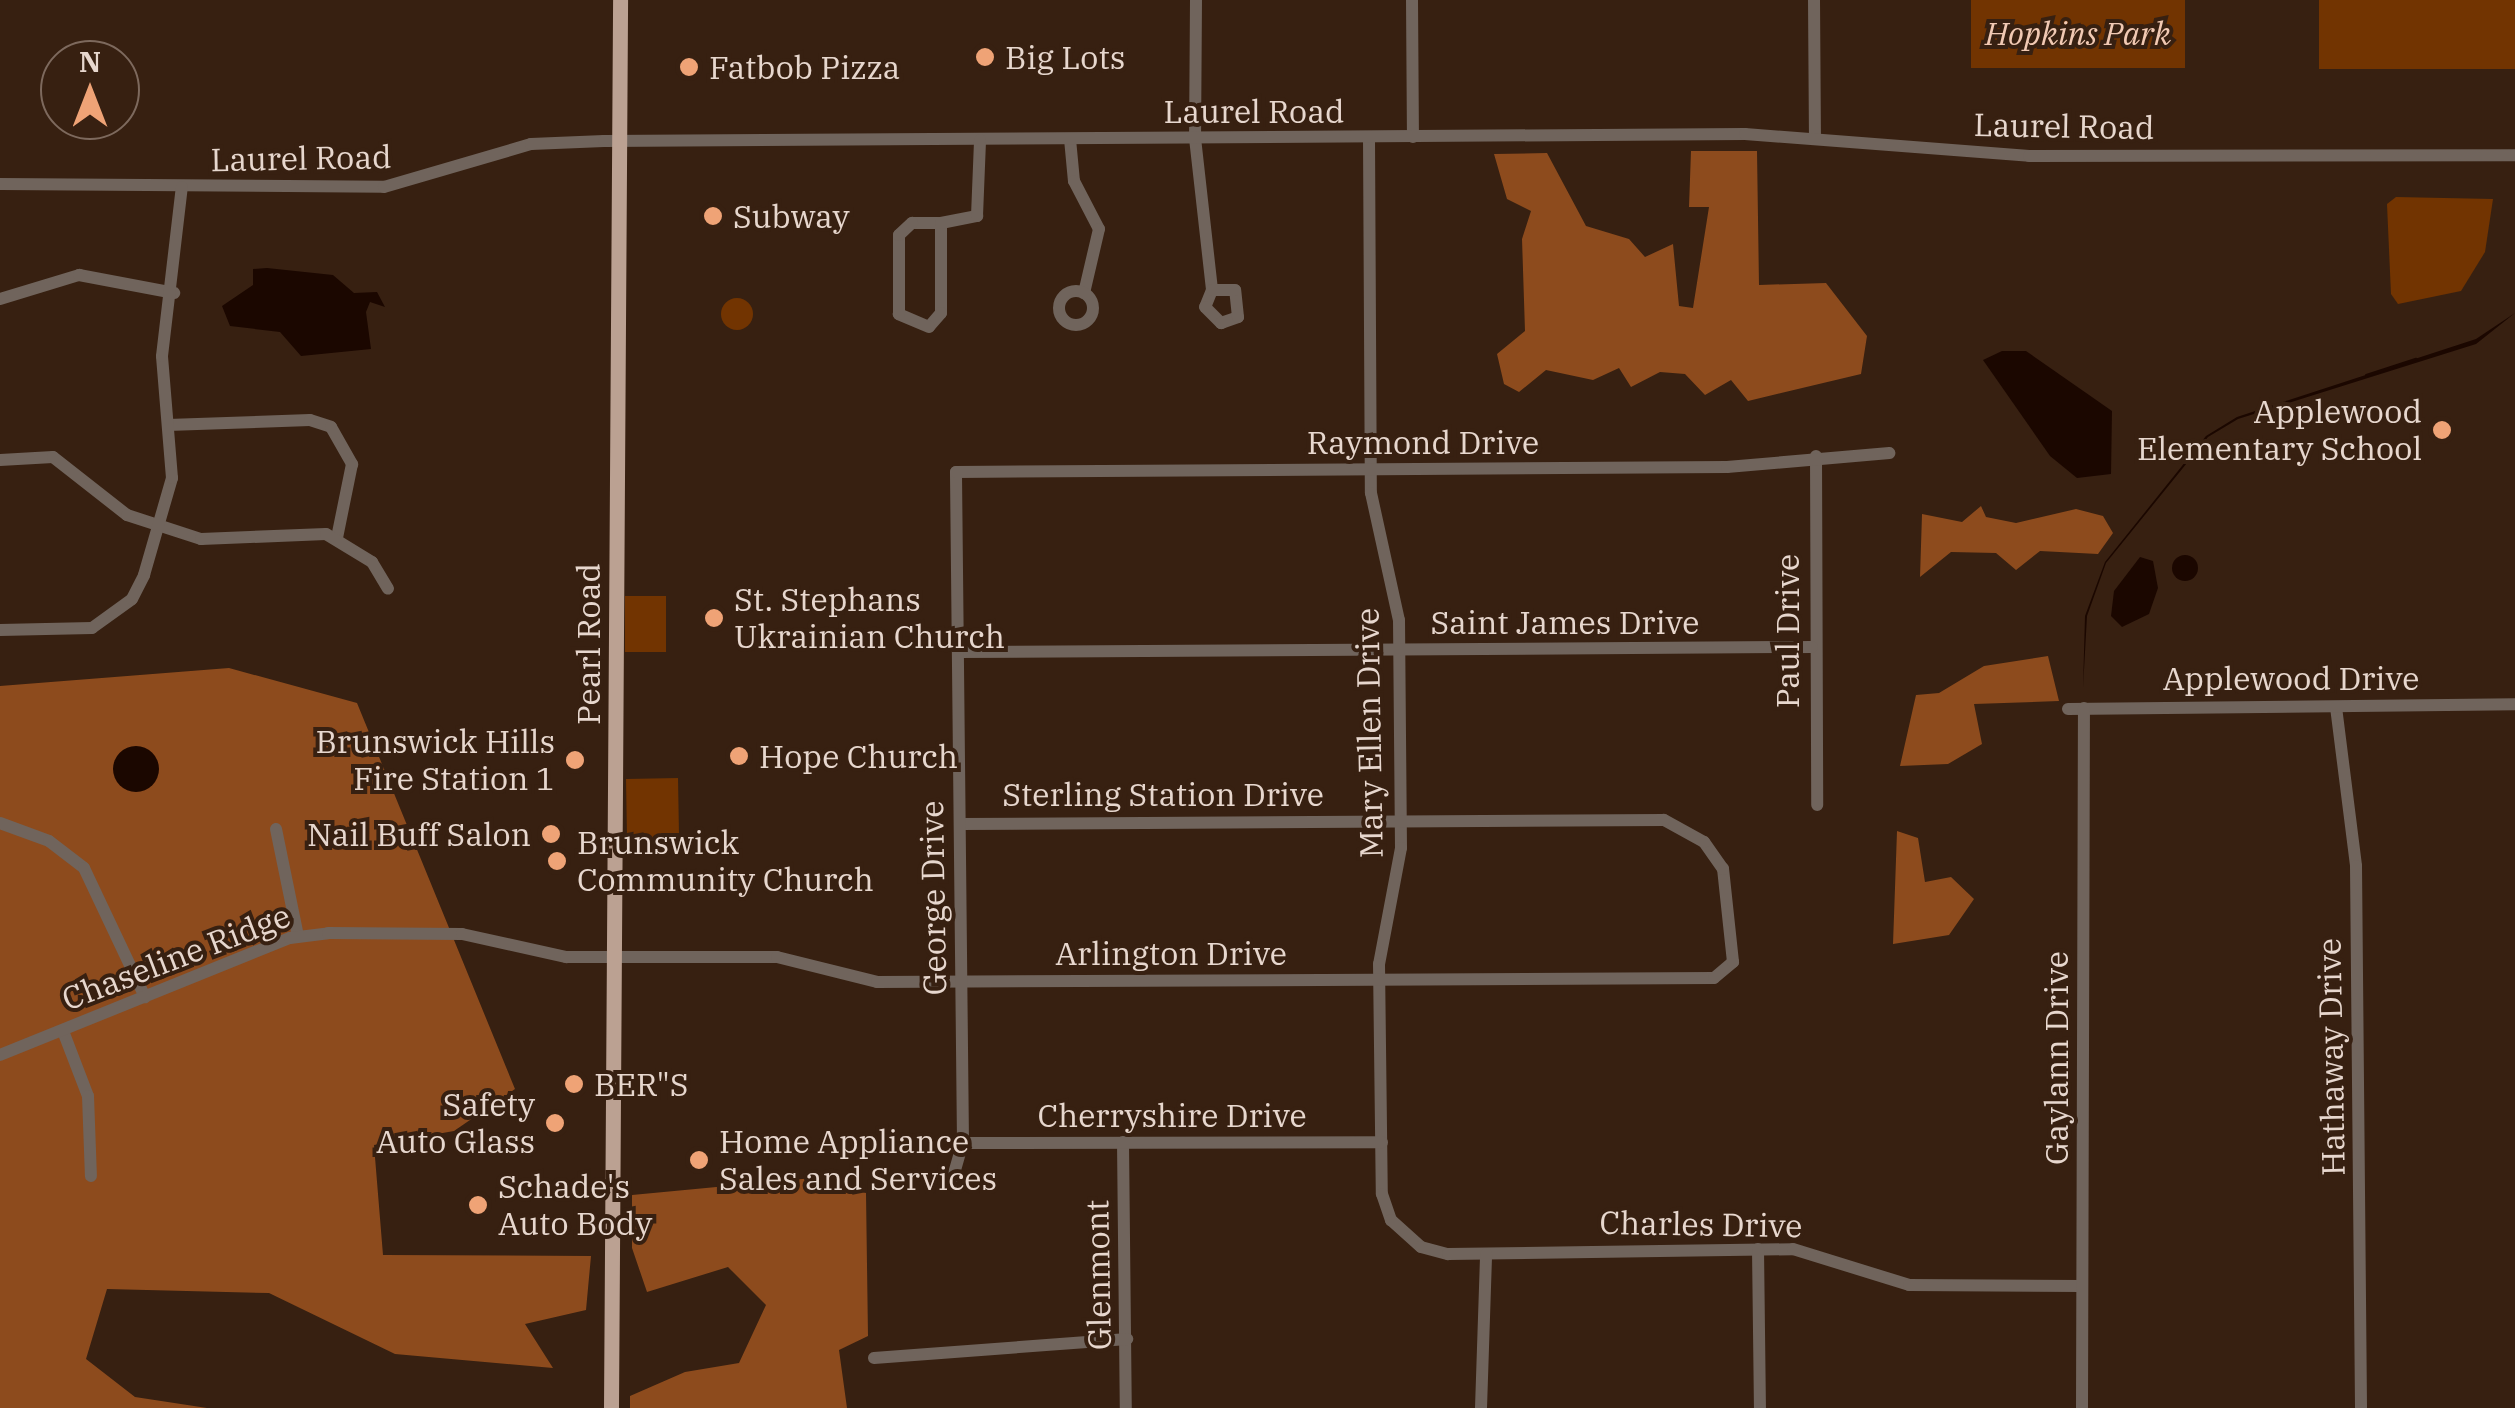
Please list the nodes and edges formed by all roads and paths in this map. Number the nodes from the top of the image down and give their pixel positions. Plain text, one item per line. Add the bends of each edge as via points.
1 (620, 0) edge
2 (1196, 0) edge
3 (1412, 0) edge
4 (1814, 0) edge
5 (1413, 137) junction
6 (1815, 137) junction
7 (1196, 138) junction
8 (1369, 138) junction
9 (1070, 139) junction
10 (980, 140) junction
11 (620, 141) junction
12 (2515, 155) edge
13 (0, 184) edge
14 (182, 187) junction
15 (941, 222) junction
16 (1212, 290) dead end
17 (174, 292) junction
18 (1084, 293) dead end
19 (0, 299) edge
20 (168, 425) junction
21 (1889, 452) dead end
22 (1816, 456) junction
23 (0, 460) edge
24 (1372, 470) junction
25 (956, 472) joint
26 (160, 526) junction
27 (337, 538) junction
28 (388, 589) dead end
29 (0, 630) edge
30 (1812, 647) junction
31 (1399, 651) junction
32 (958, 652) junction
33 (2515, 704) edge
34 (2336, 707) junction
35 (2068, 708) dead end
36 (2084, 708) junction
37 (1817, 805) dead end
38 (1401, 820) junction
39 (0, 823) edge
40 (960, 824) junction
41 (276, 829) dead end
42 (298, 936) junction
43 (614, 958) junction
44 (1729, 970) joint
45 (1380, 980) junction
46 (962, 981) junction
47 (145, 997) junction
48 (62, 1031) junction
49 (0, 1055) edge
50 (963, 1142) junction
51 (1124, 1142) junction
52 (1382, 1142) junction
53 (91, 1176) dead end
54 (953, 1177) dead end
55 (1758, 1249) junction
56 (1486, 1254) junction
57 (2082, 1286) junction
58 (1127, 1339) junction
59 (874, 1358) dead end
60 (611, 1408) edge
61 (1126, 1408) edge
62 (1481, 1408) edge
63 (1760, 1408) edge
64 (2082, 1408) edge
65 (2362, 1408) edge

1 - 11 main road, Pearl Road
2 - 7 street
3 - 5 street
4 - 6 street
5 - 6 street, Laurel Road
5 - 8 street, Laurel Road
6 - 12 street, Laurel Road via 2029,156
7 - 8 street, Laurel Road
7 - 9 street, Laurel Road
7 - 16 street
8 - 24 street, Mary Ellen Drive
9 - 10 street, Laurel Road
9 - 18 street via 1074,180 1099,229 1098,264
10 - 11 street, Laurel Road
10 - 15 street via 977,216
11 - 14 street, Laurel Road via 531,144 384,187
11 - 43 main road, Pearl Road
13 - 14 street, Laurel Road
14 - 17 street
15 - 15 street via 912,223 899,236 899,314 912,327 929,327 941,313
17 - 19 street via 79,275
17 - 20 street via 162,356
20 - 26 street via 172,478
20 - 27 street via 310,420 339,434 350,452 351,501
21 - 22 street, Raymond Drive
22 - 24 street, Raymond Drive via 1727,467
22 - 30 street, Paul Drive
23 - 26 street via 53,457 117,510
24 - 25 street, Raymond Drive
24 - 31 street, Mary Ellen Drive
25 - 32 street, George Drive
26 - 27 street via 200,538 297,529
26 - 29 street via 139,588 104,622
27 - 28 street via 372,562
30 - 31 street, Saint James Drive
30 - 37 street, Paul Drive
31 - 32 street, Saint James Drive
31 - 38 street, Mary Ellen Drive
32 - 40 street, George Drive
33 - 34 street, Applewood Drive
34 - 36 street, Applewood Drive
34 - 65 street, Hathaway Drive via 2356,866
35 - 36 street, Applewood Drive
36 - 57 street, Gaylann Drive
38 - 40 street, Sterling Station Drive
38 - 44 street, Sterling Station Drive via 1678,825 1704,842 1729,883
38 - 45 street, Mary Ellen Drive
39 - 47 street via 49,840 84,868
40 - 46 street, George Drive
41 - 42 street
42 - 43 street, Chaseline Ridge via 462,934 550,956
42 - 47 street, Chaseline Ridge
43 - 46 street, Arlington Drive via 777,957 856,979
43 - 60 main road, Pearl Road
44 - 45 street, Arlington Drive via 1714,978
45 - 46 street, Arlington Drive
45 - 52 street, Mary Ellen Drive
46 - 50 street, George Drive
47 - 48 street, Chaseline Ridge
48 - 49 street, Chaseline Ridge
48 - 53 street via 88,1096
50 - 51 street, Cherryshire Drive
50 - 54 street, George Drive
51 - 52 street, Cherryshire Drive
51 - 58 street, Glenmont
52 - 56 street, Mary Ellen Drive via 1382,1194 1399,1230 1434,1252
55 - 56 street, Charles Drive
55 - 57 street, Charles Drive via 1813,1252 1909,1286
55 - 63 street
56 - 62 street
57 - 64 street, Gaylann Drive
58 - 59 street
58 - 61 street, Glenmont

